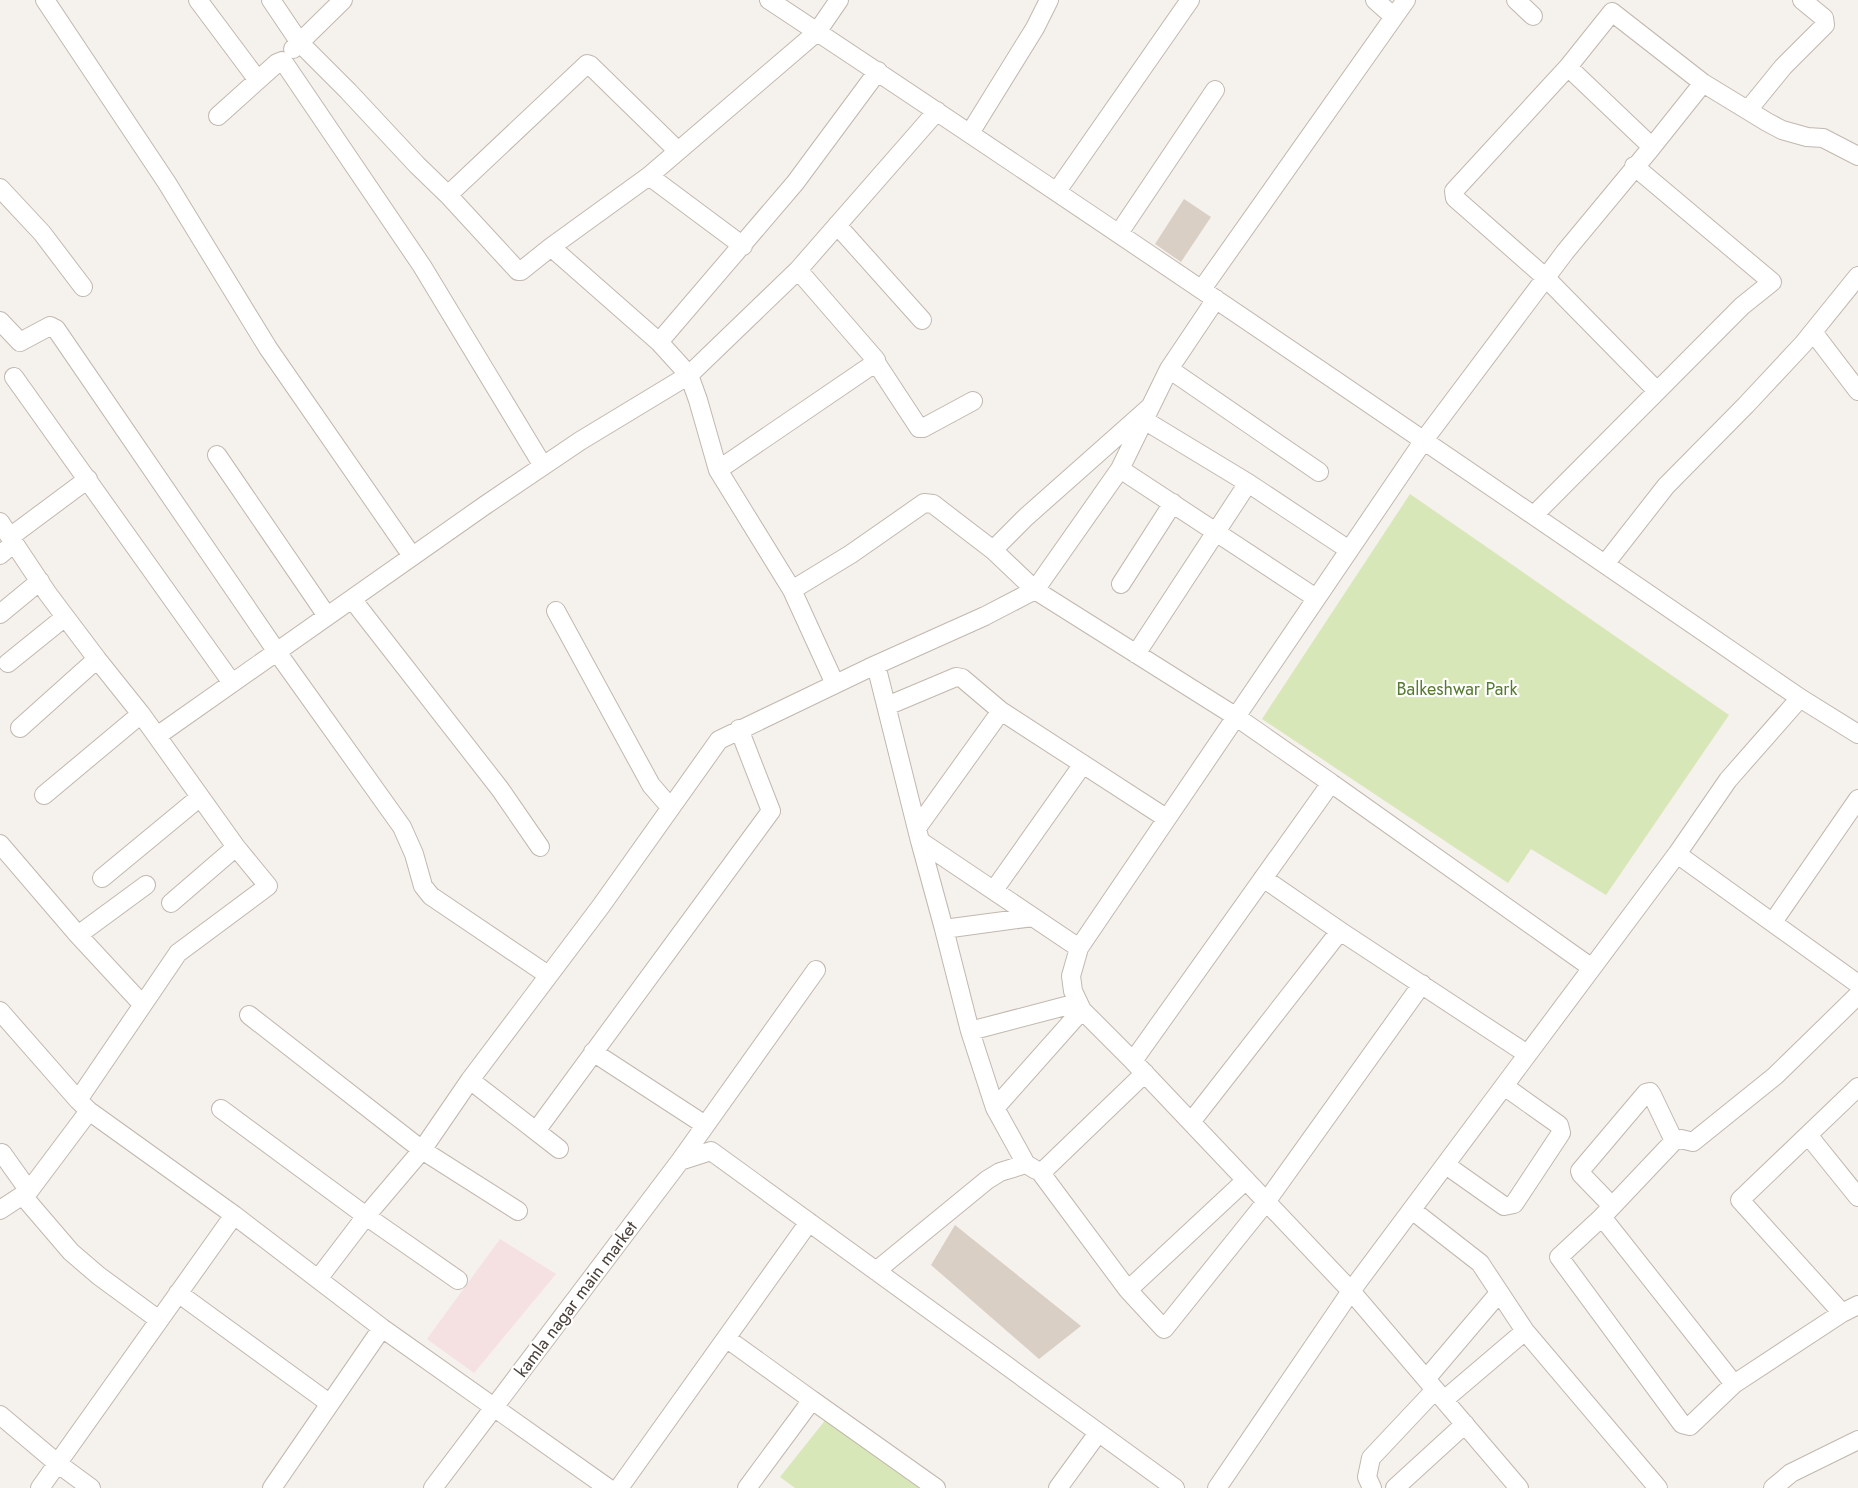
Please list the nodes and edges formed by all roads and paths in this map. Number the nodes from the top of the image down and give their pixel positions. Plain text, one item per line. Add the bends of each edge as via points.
1 (45, 0) edge
2 (198, 0) edge
3 (272, 0) edge
4 (343, 0) edge
5 (769, 0) edge
6 (838, 0) edge
7 (1049, 0) edge
8 (1190, 0) edge
9 (1375, 0) edge
10 (1406, 0) edge
11 (1516, 0) edge
12 (1802, 0) edge
13 (1606, 6) edge
14 (1533, 16) dead end
15 (1394, 17) junction
16 (817, 32) junction
17 (300, 43) junction
18 (282, 61) junction
19 (1568, 67) junction
20 (878, 71) junction
21 (258, 79) junction
22 (1702, 83) junction
23 (1215, 90) dead end
24 (1748, 110) junction
25 (937, 111) junction
26 (218, 116) dead end
27 (970, 133) junction
28 (1652, 147) junction
29 (678, 151) junction
30 (1858, 156) edge
31 (1634, 166) junction
32 (649, 176) junction
33 (0, 188) edge
34 (1057, 191) junction
35 (448, 195) junction
36 (837, 225) junction
37 (1119, 233) junction
38 (743, 246) junction
39 (551, 247) junction
40 (798, 270) junction
41 (1858, 276) edge
42 (1546, 278) junction
43 (83, 287) dead end
44 (1209, 294) junction
45 (922, 320) dead end
46 (0, 321) edge
47 (1813, 332) junction
48 (660, 342) junction
49 (875, 361) junction
50 (1169, 369) junction
51 (689, 375) junction
52 (14, 376) dead end
53 (1658, 391) junction
54 (1858, 391) edge
55 (973, 401) dead end
56 (1147, 413) junction
57 (1424, 440) junction
58 (217, 455) dead end
59 (543, 466) junction
60 (1120, 469) junction
61 (718, 471) junction
62 (1319, 472) dead end
63 (88, 479) junction
64 (1248, 483) junction
65 (1173, 503) junction
66 (1534, 515) junction
67 (1217, 531) junction
68 (6, 539) edge
69 (993, 550) junction
70 (1349, 550) junction
71 (412, 556) junction
72 (1605, 564) junction
73 (40, 581) junction
74 (1121, 584) dead end
75 (792, 590) junction
76 (1035, 590) junction
77 (1316, 598) junction
78 (352, 599) junction
79 (556, 611) dead end
80 (0, 614) edge
81 (327, 616) junction
82 (65, 617) junction
83 (277, 652) junction
84 (1136, 654) junction
85 (97, 659) junction
86 (8, 663) dead end
87 (876, 665) junction
88 (232, 683) junction
89 (835, 684) junction
90 (1800, 698) junction
91 (887, 705) junction
92 (1001, 711) junction
93 (141, 714) junction
94 (1234, 716) junction
95 (20, 728) dead end
96 (739, 729) junction
97 (1858, 734) edge
98 (157, 736) junction
99 (1083, 764) junction
100 (1331, 783) junction
101 (44, 795) dead end
102 (200, 797) junction
103 (1858, 798) edge
104 (670, 807) junction
105 (1166, 818) junction
106 (919, 834) junction
107 (236, 847) junction
108 (540, 847) dead end
109 (3, 853) edge
110 (1677, 854) junction
111 (102, 878) dead end
112 (1263, 878) junction
113 (146, 885) dead end
114 (994, 890) junction
115 (171, 903) dead end
116 (1033, 917) junction
117 (1773, 922) junction
118 (944, 929) junction
119 (1340, 931) junction
120 (78, 935) junction
121 (1079, 948) junction
122 (1592, 968) junction
123 (816, 970) dead end
124 (548, 975) junction
125 (1422, 984) junction
126 (1858, 984) edge
127 (1858, 995) edge
128 (142, 1004) junction
129 (1079, 1006) junction
130 (0, 1011) edge
131 (249, 1015) dead end
132 (970, 1031) junction
133 (593, 1053) junction
134 (1527, 1054) junction
135 (1139, 1067) junction
136 (470, 1080) junction
137 (1504, 1086) junction
138 (1858, 1087) edge
139 (83, 1105) junction
140 (995, 1108) junction
141 (221, 1109) dead end
142 (1191, 1122) junction
143 (705, 1125) junction
144 (536, 1131) junction
145 (1808, 1135) junction
146 (1674, 1141) junction
147 (559, 1149) dead end
148 (422, 1150) junction
149 (1, 1153) edge
150 (680, 1161) junction
151 (1446, 1165) junction
152 (1033, 1168) junction
153 (1246, 1180) junction
154 (26, 1193) junction
155 (1858, 1197) edge
156 (1266, 1202) junction
157 (0, 1210) edge
158 (1412, 1210) junction
159 (518, 1211) dead end
160 (1607, 1212) junction
161 (234, 1215) junction
162 (366, 1216) junction
163 (808, 1222) junction
164 (876, 1271) junction
165 (318, 1279) junction
166 (458, 1280) dead end
167 (1128, 1290) junction
168 (1350, 1291) junction
169 (178, 1293) junction
170 (1499, 1293) junction
171 (1858, 1305) edge
172 (1842, 1313) junction
173 (159, 1320) junction
174 (382, 1328) junction
175 (1525, 1331) junction
176 (726, 1338) junction
177 (1734, 1384) junction
178 (1435, 1390) junction
179 (812, 1400) junction
180 (329, 1403) junction
181 (495, 1406) junction
182 (0, 1415) edge
183 (1465, 1424) junction
184 (1098, 1433) junction
185 (1858, 1440) edge
186 (57, 1463) junction
187 (754, 1486) edge
188 (39, 1488) edge
189 (91, 1488) edge
190 (272, 1488) edge
191 (434, 1488) edge
192 (608, 1488) edge
193 (618, 1488) edge
194 (936, 1488) edge
195 (1058, 1488) edge
196 (1175, 1488) edge
197 (1217, 1488) edge
198 (1372, 1488) edge
199 (1395, 1488) edge
200 (1519, 1488) edge
201 (1658, 1488) edge
202 (1773, 1488) edge

1 - 71 street via 167,183 268,348
2 - 21 street
3 - 17 street
4 - 17 street
5 - 16 street
6 - 16 street
7 - 27 street
8 - 34 street
9 - 15 street
10 - 15 street
11 - 14 street
12 - 24 street via 1824,18 1825,25
13 - 19 street
13 - 22 street
15 - 44 street
16 - 20 street
16 - 29 street
17 - 18 street
17 - 35 street
18 - 21 street
18 - 59 street via 422,266
19 - 28 street
19 - 42 street via 1454,195
20 - 25 street
20 - 38 street
21 - 26 street
22 - 24 street
22 - 28 street
23 - 37 street
24 - 30 street via 1782,130 1823,138
25 - 27 street
25 - 36 street
27 - 34 street
28 - 31 street
29 - 32 street
29 - 35 street via 587,64
31 - 42 street
31 - 53 street via 1772,282 1742,306
32 - 38 street
32 - 39 street
33 - 43 street via 42,233
34 - 37 street
35 - 39 street via 518,271
36 - 40 street
36 - 45 street
37 - 44 street
38 - 48 street
39 - 48 street
40 - 49 street
40 - 51 street
41 - 47 street
42 - 53 street
42 - 57 street
44 - 50 street
44 - 57 street
46 - 83 street via 20,342 45,327 56,329
47 - 54 street
47 - 72 street via 1666,486
48 - 51 street
49 - 55 street via 919,428
49 - 61 street via 873,367
50 - 56 street
50 - 62 street
51 - 59 street
51 - 61 street
52 - 63 street
53 - 66 street
56 - 60 street
56 - 64 street
56 - 69 street
57 - 66 street
57 - 70 street
58 - 81 street
59 - 71 street
60 - 65 street
60 - 76 street
61 - 75 street
63 - 68 street
63 - 88 street
64 - 67 street
64 - 70 street
65 - 67 street
65 - 74 street
66 - 72 street
67 - 77 street
67 - 84 street
68 - 73 street
69 - 75 street via 933,504 924,503
69 - 76 street
70 - 77 street
71 - 78 street
72 - 90 street
73 - 80 street
73 - 82 street
75 - 89 street
76 - 84 street
76 - 87 street
77 - 94 street
78 - 81 street
78 - 108 street via 500,789
79 - 104 street via 651,785
81 - 83 street
82 - 85 street
82 - 86 street
83 - 88 street
83 - 124 street via 402,827 423,886 431,896
84 - 94 street
85 - 93 street
85 - 95 street
87 - 89 street
87 - 91 street
88 - 98 street
89 - 96 street
90 - 97 street
90 - 110 street via 1728,780
91 - 92 street via 956,676
91 - 106 street
92 - 99 street
92 - 106 street
93 - 98 street
93 - 101 street
94 - 100 street
94 - 105 street
96 - 104 street via 715,744
96 - 133 street via 771,811
98 - 102 street
99 - 105 street
99 - 114 street
100 - 112 street
100 - 122 street
102 - 107 street
102 - 111 street
103 - 117 street
104 - 124 street
105 - 121 street
106 - 114 street
106 - 118 street
107 - 115 street
107 - 128 street via 268,886 178,953
109 - 120 street
110 - 117 street
110 - 122 street
112 - 119 street
112 - 135 street
113 - 120 street
114 - 116 street
116 - 118 street
116 - 121 street
117 - 126 street
118 - 132 street
119 - 125 street
119 - 142 street
120 - 128 street
121 - 129 street via 1071,976
122 - 134 street
123 - 143 street, kamla nagar main market
124 - 136 street
125 - 134 street
125 - 156 street
127 - 146 street via 1775,1076 1693,1142
128 - 139 street
129 - 132 street
129 - 135 street
129 - 140 street
130 - 139 street
131 - 148 street
132 - 140 street
133 - 143 street
133 - 144 street
134 - 137 street
135 - 142 street
135 - 152 street
136 - 144 street
136 - 148 street
137 - 151 street
137 - 151 street via 1561,1129 1514,1204 1504,1206
138 - 145 street
139 - 154 street
139 - 161 street
140 - 152 street
141 - 162 street
142 - 153 street
143 - 150 street, kamla nagar main market
144 - 147 street
145 - 155 street
145 - 172 street via 1740,1200
146 - 160 street
146 - 160 street via 1653,1095 1646,1093 1581,1171
148 - 159 street
148 - 162 street
149 - 154 street
150 - 163 street via 711,1151
150 - 181 street, kamla nagar main market
151 - 158 street
152 - 164 street via 1000,1172 987,1180
152 - 167 street
153 - 156 street
153 - 167 street
154 - 157 street
154 - 173 street via 71,1252
156 - 167 street via 1164,1329
156 - 168 street
158 - 168 street
158 - 170 street via 1480,1263
160 - 177 street
160 - 177 street via 1559,1257 1682,1424 1690,1426
161 - 165 street
161 - 169 street
162 - 165 street
162 - 166 street
163 - 164 street
163 - 176 street
164 - 184 street
165 - 174 street
168 - 178 street
168 - 197 street
169 - 173 street
169 - 180 street
170 - 175 street
170 - 178 street
171 - 172 street
172 - 177 street
173 - 186 street
174 - 180 street
174 - 181 street
175 - 178 street
175 - 201 street
176 - 179 street
176 - 193 street
178 - 183 street
178 - 198 street via 1371,1458 1367,1477
179 - 187 street
179 - 194 street
180 - 190 street
181 - 191 street, kamla nagar main market
181 - 192 street
182 - 186 street
183 - 199 street
183 - 200 street
184 - 195 street
184 - 196 street
185 - 202 street via 1791,1473
186 - 188 street
186 - 189 street

